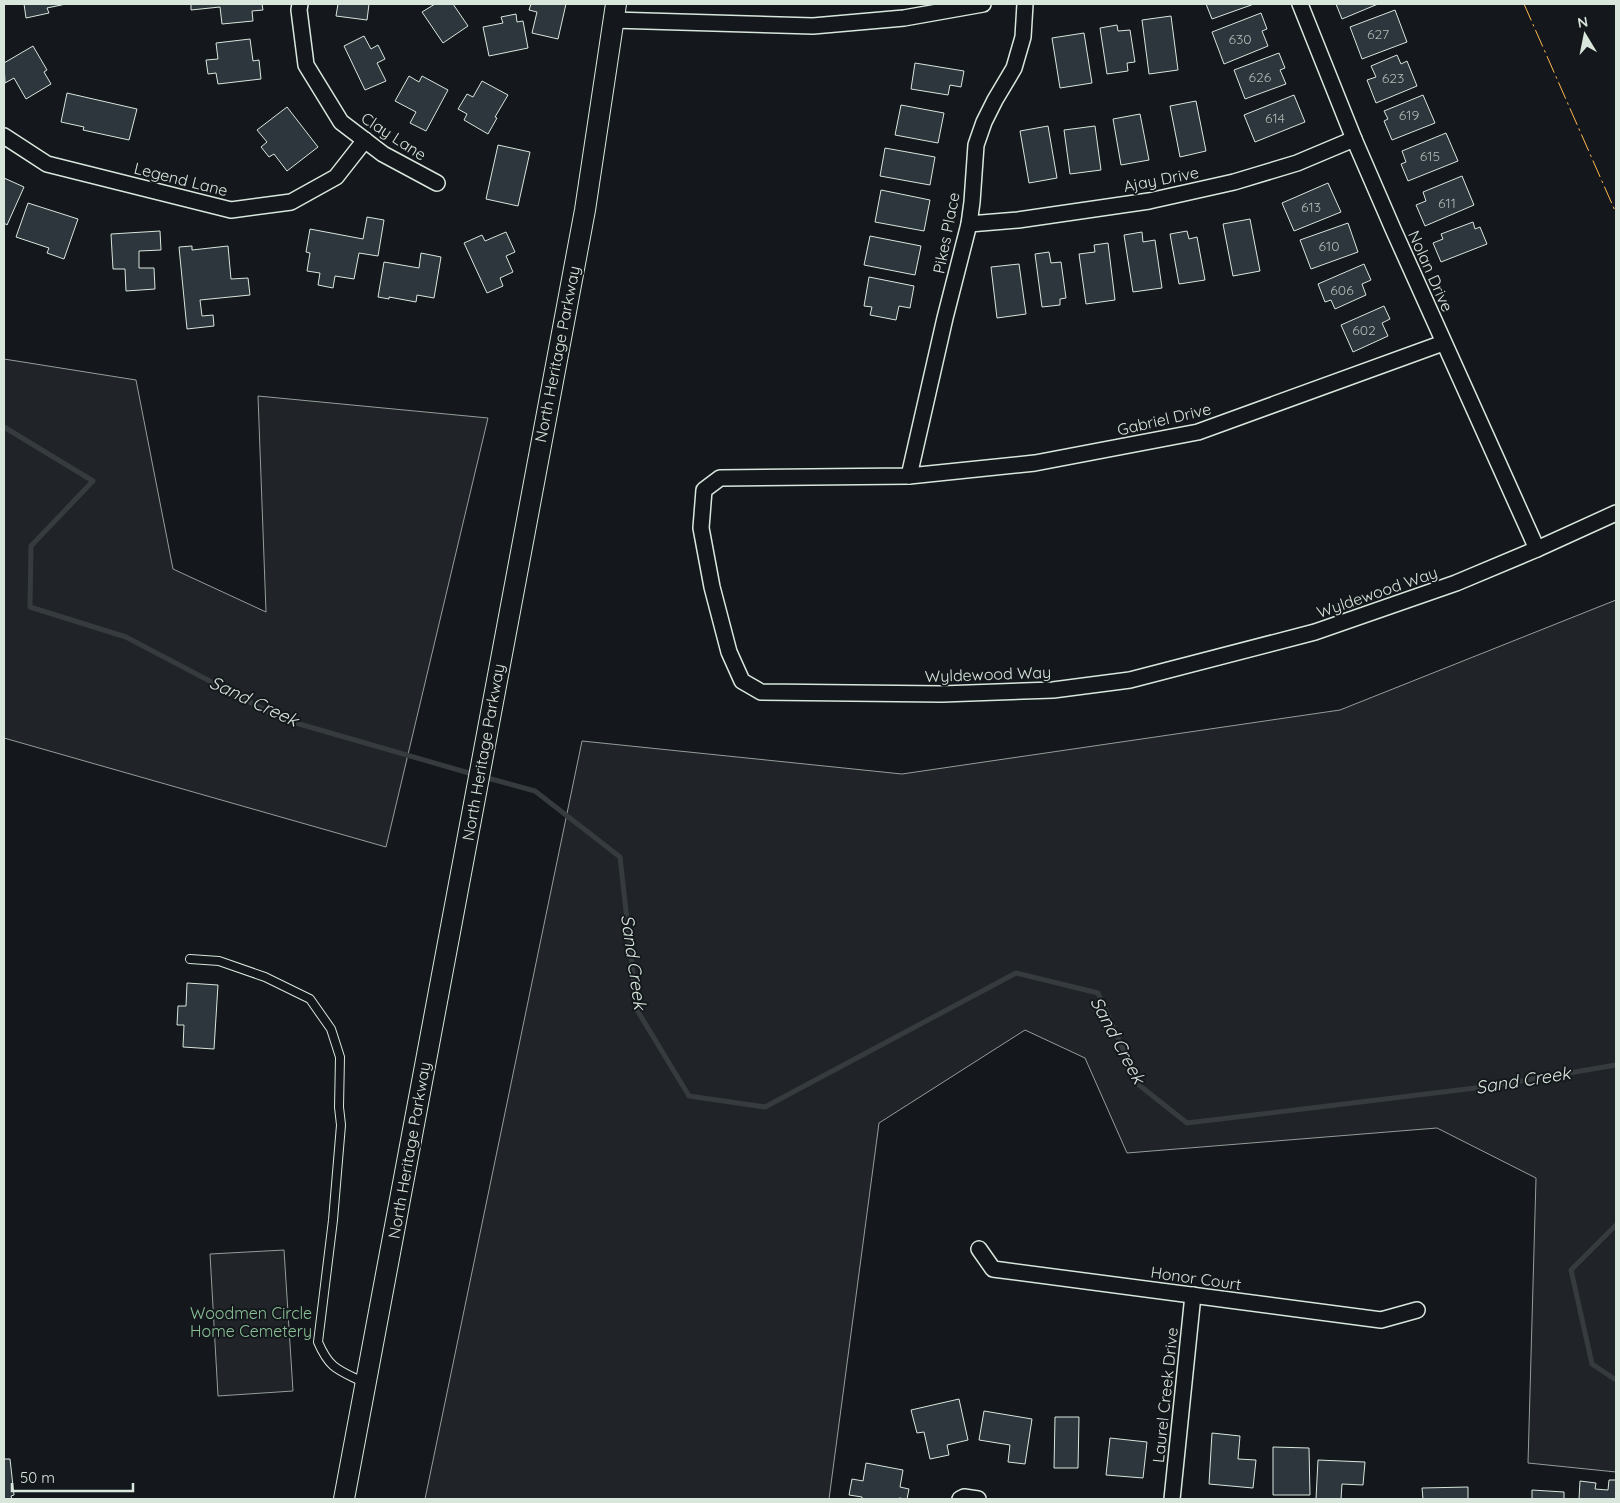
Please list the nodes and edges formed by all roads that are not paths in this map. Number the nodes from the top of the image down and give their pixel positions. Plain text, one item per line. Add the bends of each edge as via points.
1 (300, 4) edge
2 (982, 4) edge
3 (1025, 4) edge
4 (1300, 4) edge
5 (615, 12) edge
6 (4, 136) edge
7 (1354, 139) junction
8 (365, 140) junction
9 (437, 183) dead end
10 (969, 224) junction
11 (1444, 343) junction
12 (910, 476) junction
13 (1616, 513) edge
14 (1537, 549) junction
15 (190, 959) dead end
16 (979, 1249) dead end
17 (1193, 1295) junction
18 (1417, 1310) dead end
19 (366, 1383) junction
20 (344, 1499) edge
21 (960, 1499) edge
22 (978, 1499) edge
23 (1172, 1499) edge

1 - 8 street, Clay Lane via 306,65 341,122
2 - 5 street via 904,18 813,26
3 - 10 street, Pikes Place via 1024,37 1014,68 984,122 976,145
4 - 7 street, Nolan Drive
5 - 19 main road, North Heritage Parkway via 585,210
6 - 8 street, Legend Lane via 47,164 231,210 291,202 336,177
7 - 10 street, Ajay Drive via 1298,163 1234,182 1149,201
7 - 11 street, Nolan Drive
8 - 9 street, Clay Lane via 383,154
10 - 12 street, Pikes Place
11 - 12 street, Gabriel Drive via 1198,432 1035,463
11 - 14 street, Nolan Drive
12 - 14 street, Wyldewood Way via 720,478 704,490 701,528 712,587 729,652 742,682 760,692 942,694 1053,690 1130,680 1315,632 1456,583
13 - 14 street, Wyldewood Way
15 - 19 lane via 220,961 266,977 310,999 330,1030 340,1058 341,1125 318,1342 325,1359 338,1370
16 - 17 street, Honor Court via 993,1269
17 - 18 street, Honor Court via 1381,1320
17 - 23 street, Laurel Creek Drive
19 - 20 main road, North Heritage Parkway
21 - 22 street

